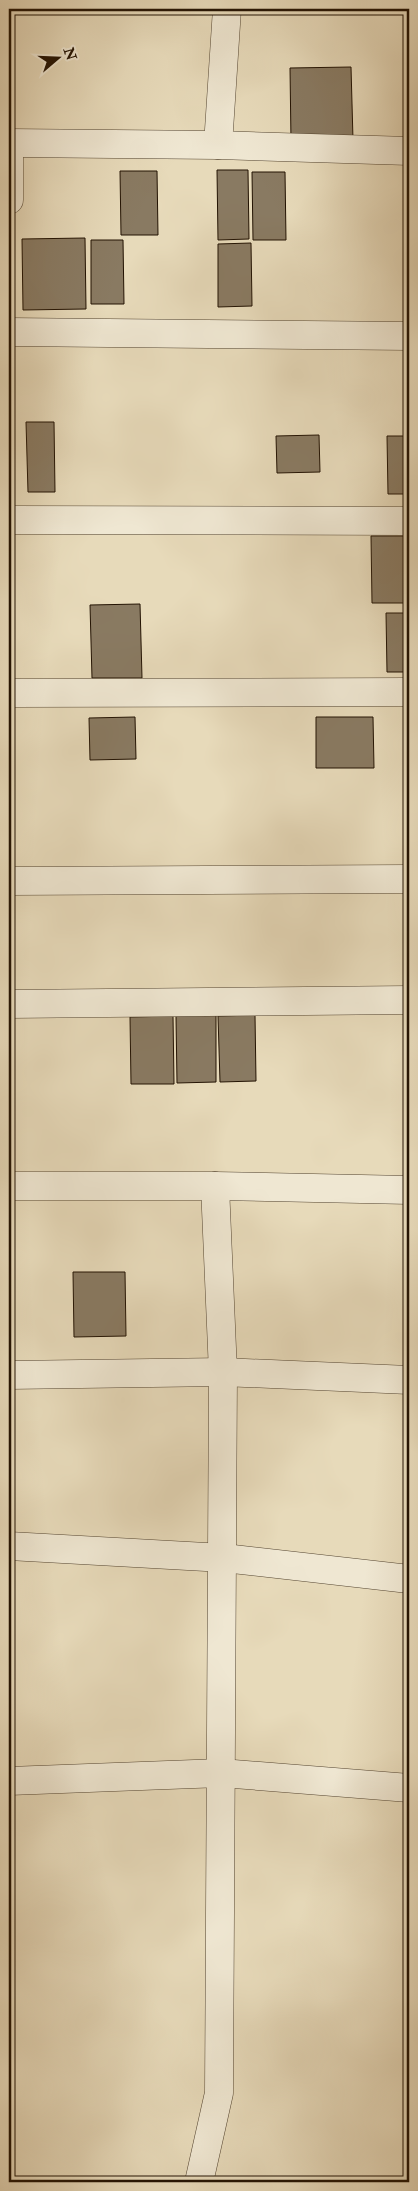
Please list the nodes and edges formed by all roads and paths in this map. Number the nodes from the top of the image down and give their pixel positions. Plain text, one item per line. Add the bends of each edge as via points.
1 (227, 9) edge
2 (9, 143) edge
3 (218, 145) junction
4 (409, 151) edge
5 (9, 200) edge
6 (9, 332) edge
7 (409, 336) edge
8 (9, 520) edge
9 (409, 521) edge
10 (409, 692) edge
11 (9, 693) edge
12 (409, 879) edge
13 (9, 881) edge
14 (409, 1000) edge
15 (9, 1004) edge
16 (9, 1186) edge
17 (215, 1186) junction
18 (409, 1190) edge
19 (223, 1372) junction
20 (9, 1375) edge
21 (409, 1380) edge
22 (9, 1546) edge
23 (224, 1558) junction
24 (409, 1578) edge
25 (221, 1773) junction
26 (9, 1781) edge
27 (409, 1788) edge
28 (199, 2182) edge

1 - 3 street
2 - 3 street
2 - 5 street
3 - 4 street
6 - 7 street
8 - 9 street
10 - 11 street
12 - 13 street
14 - 15 street
16 - 17 street
17 - 18 street
17 - 19 street
19 - 20 street
19 - 21 street
19 - 23 street
22 - 23 street
23 - 24 street
23 - 25 street
25 - 26 street
25 - 27 street
25 - 28 street via 219,2093

